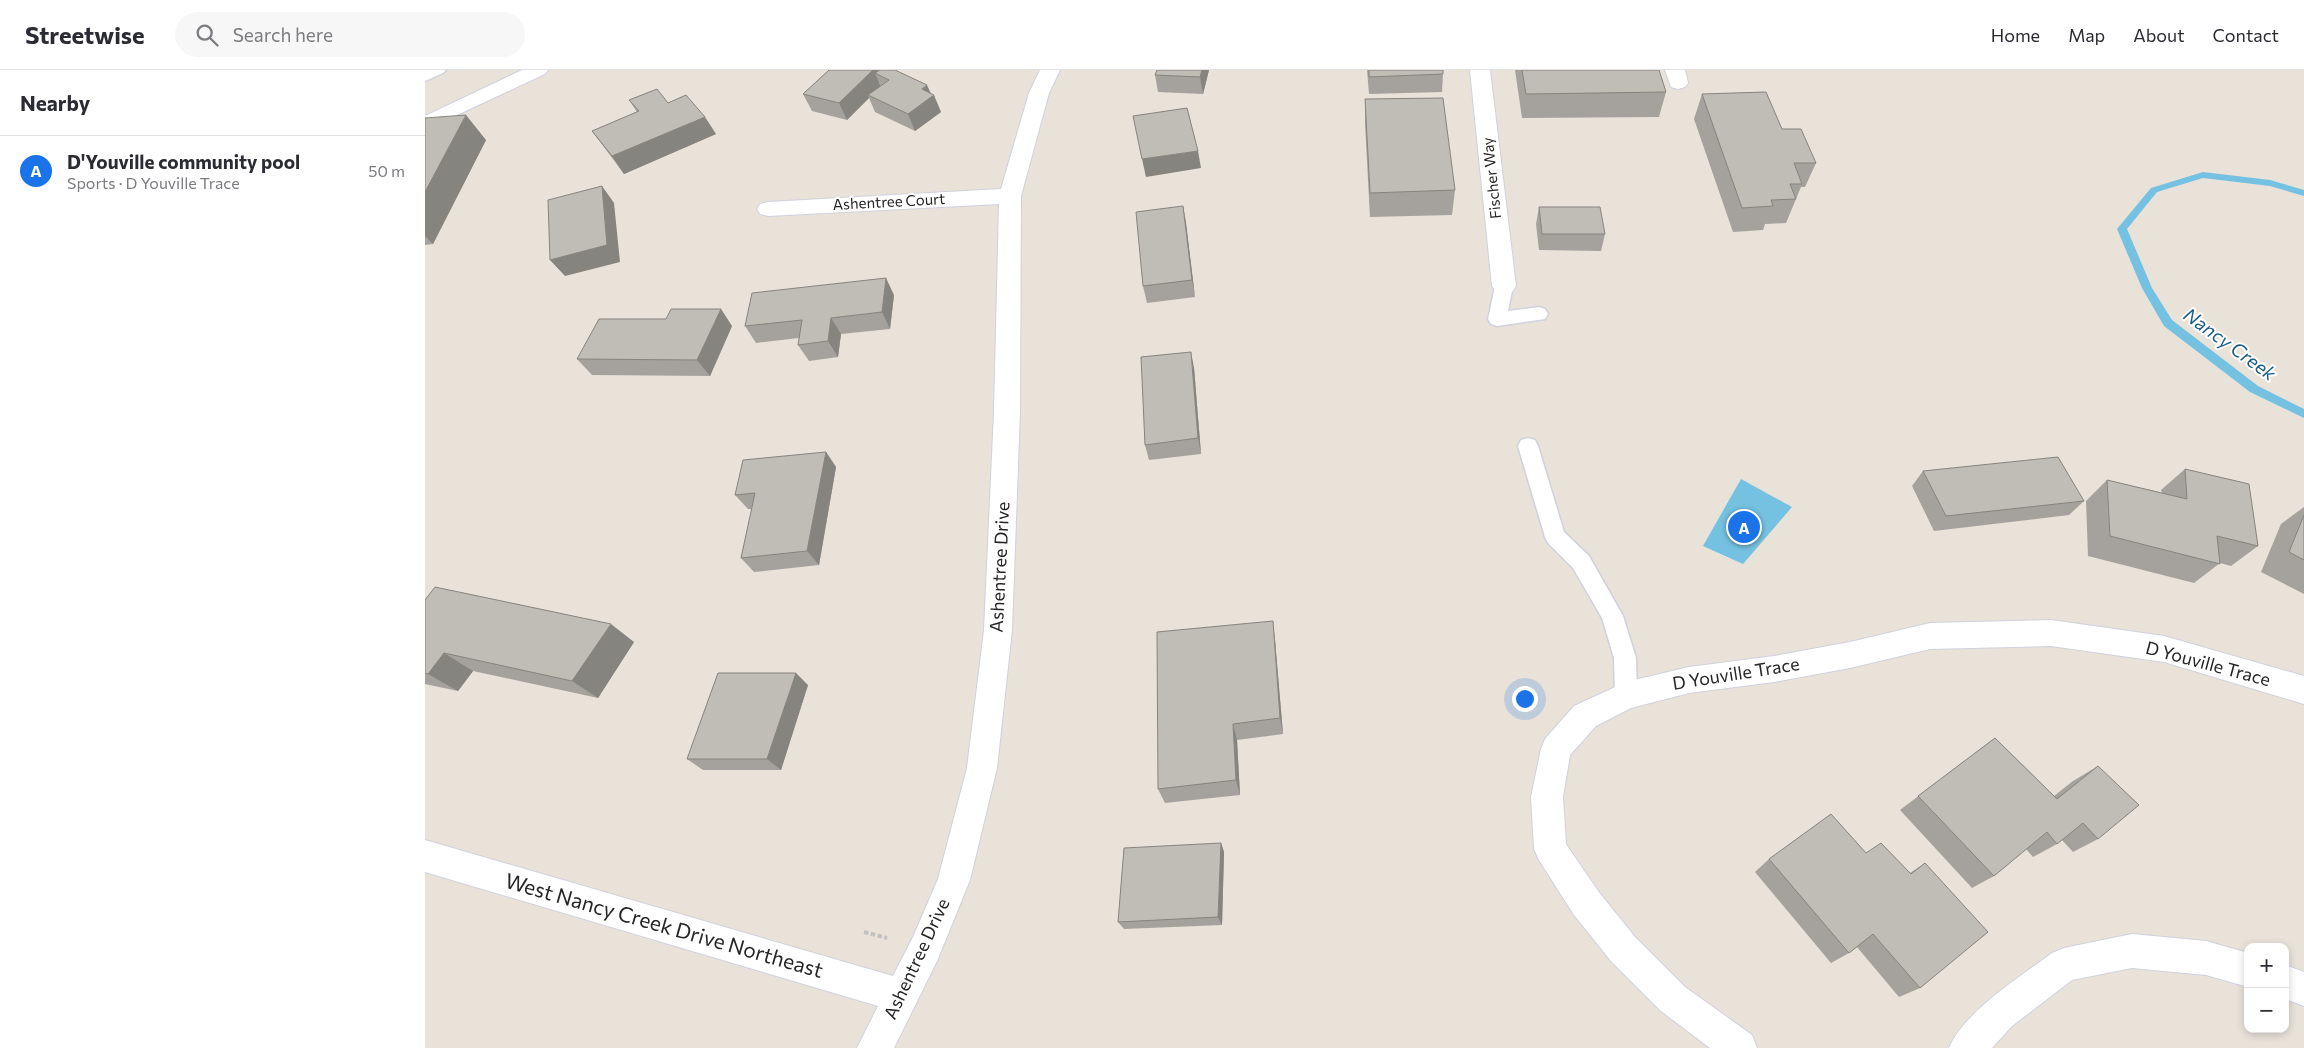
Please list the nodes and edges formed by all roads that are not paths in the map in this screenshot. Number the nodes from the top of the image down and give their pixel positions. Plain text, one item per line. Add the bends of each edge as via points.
1 (438, 70) edge
2 (538, 70) edge
3 (1050, 70) edge
4 (1481, 70) edge
5 (425, 76) edge
6 (425, 124) edge
7 (1010, 196) junction
8 (768, 209) dead end
9 (1505, 286) joint
10 (1539, 314) dead end
11 (1527, 446) dead end
12 (2304, 690) edge
13 (1626, 696) junction
14 (425, 856) edge
15 (2244, 969) edge
16 (2289, 984) edge
17 (2304, 990) edge
18 (902, 996) junction
19 (875, 1048) edge
20 (1739, 1048) edge
21 (1967, 1048) edge

1 - 5 lane
2 - 6 street
3 - 7 street, Ashentree Drive via 1039,93
4 - 9 street, Fischer Way
7 - 8 street, Ashentree Court
7 - 18 street, Ashentree Drive via 1007,411 998,630 982,768 954,880
9 - 10 lane via 1497,320
11 - 13 lane via 1555,537 1581,562 1612,616 1625,658
12 - 13 street, D Youville Trace via 2164,649 2051,633 1930,636 1774,669 1689,680
13 - 20 street, D Youville Trace via 1585,716 1556,749 1547,798 1550,848 1623,950 1673,999
14 - 18 street, West Nancy Creek Drive Northeast
15 - 21 street via 2206,958 2132,951 2063,964 2000,1014
16 - 17 street
18 - 19 street, Ashentree Drive

